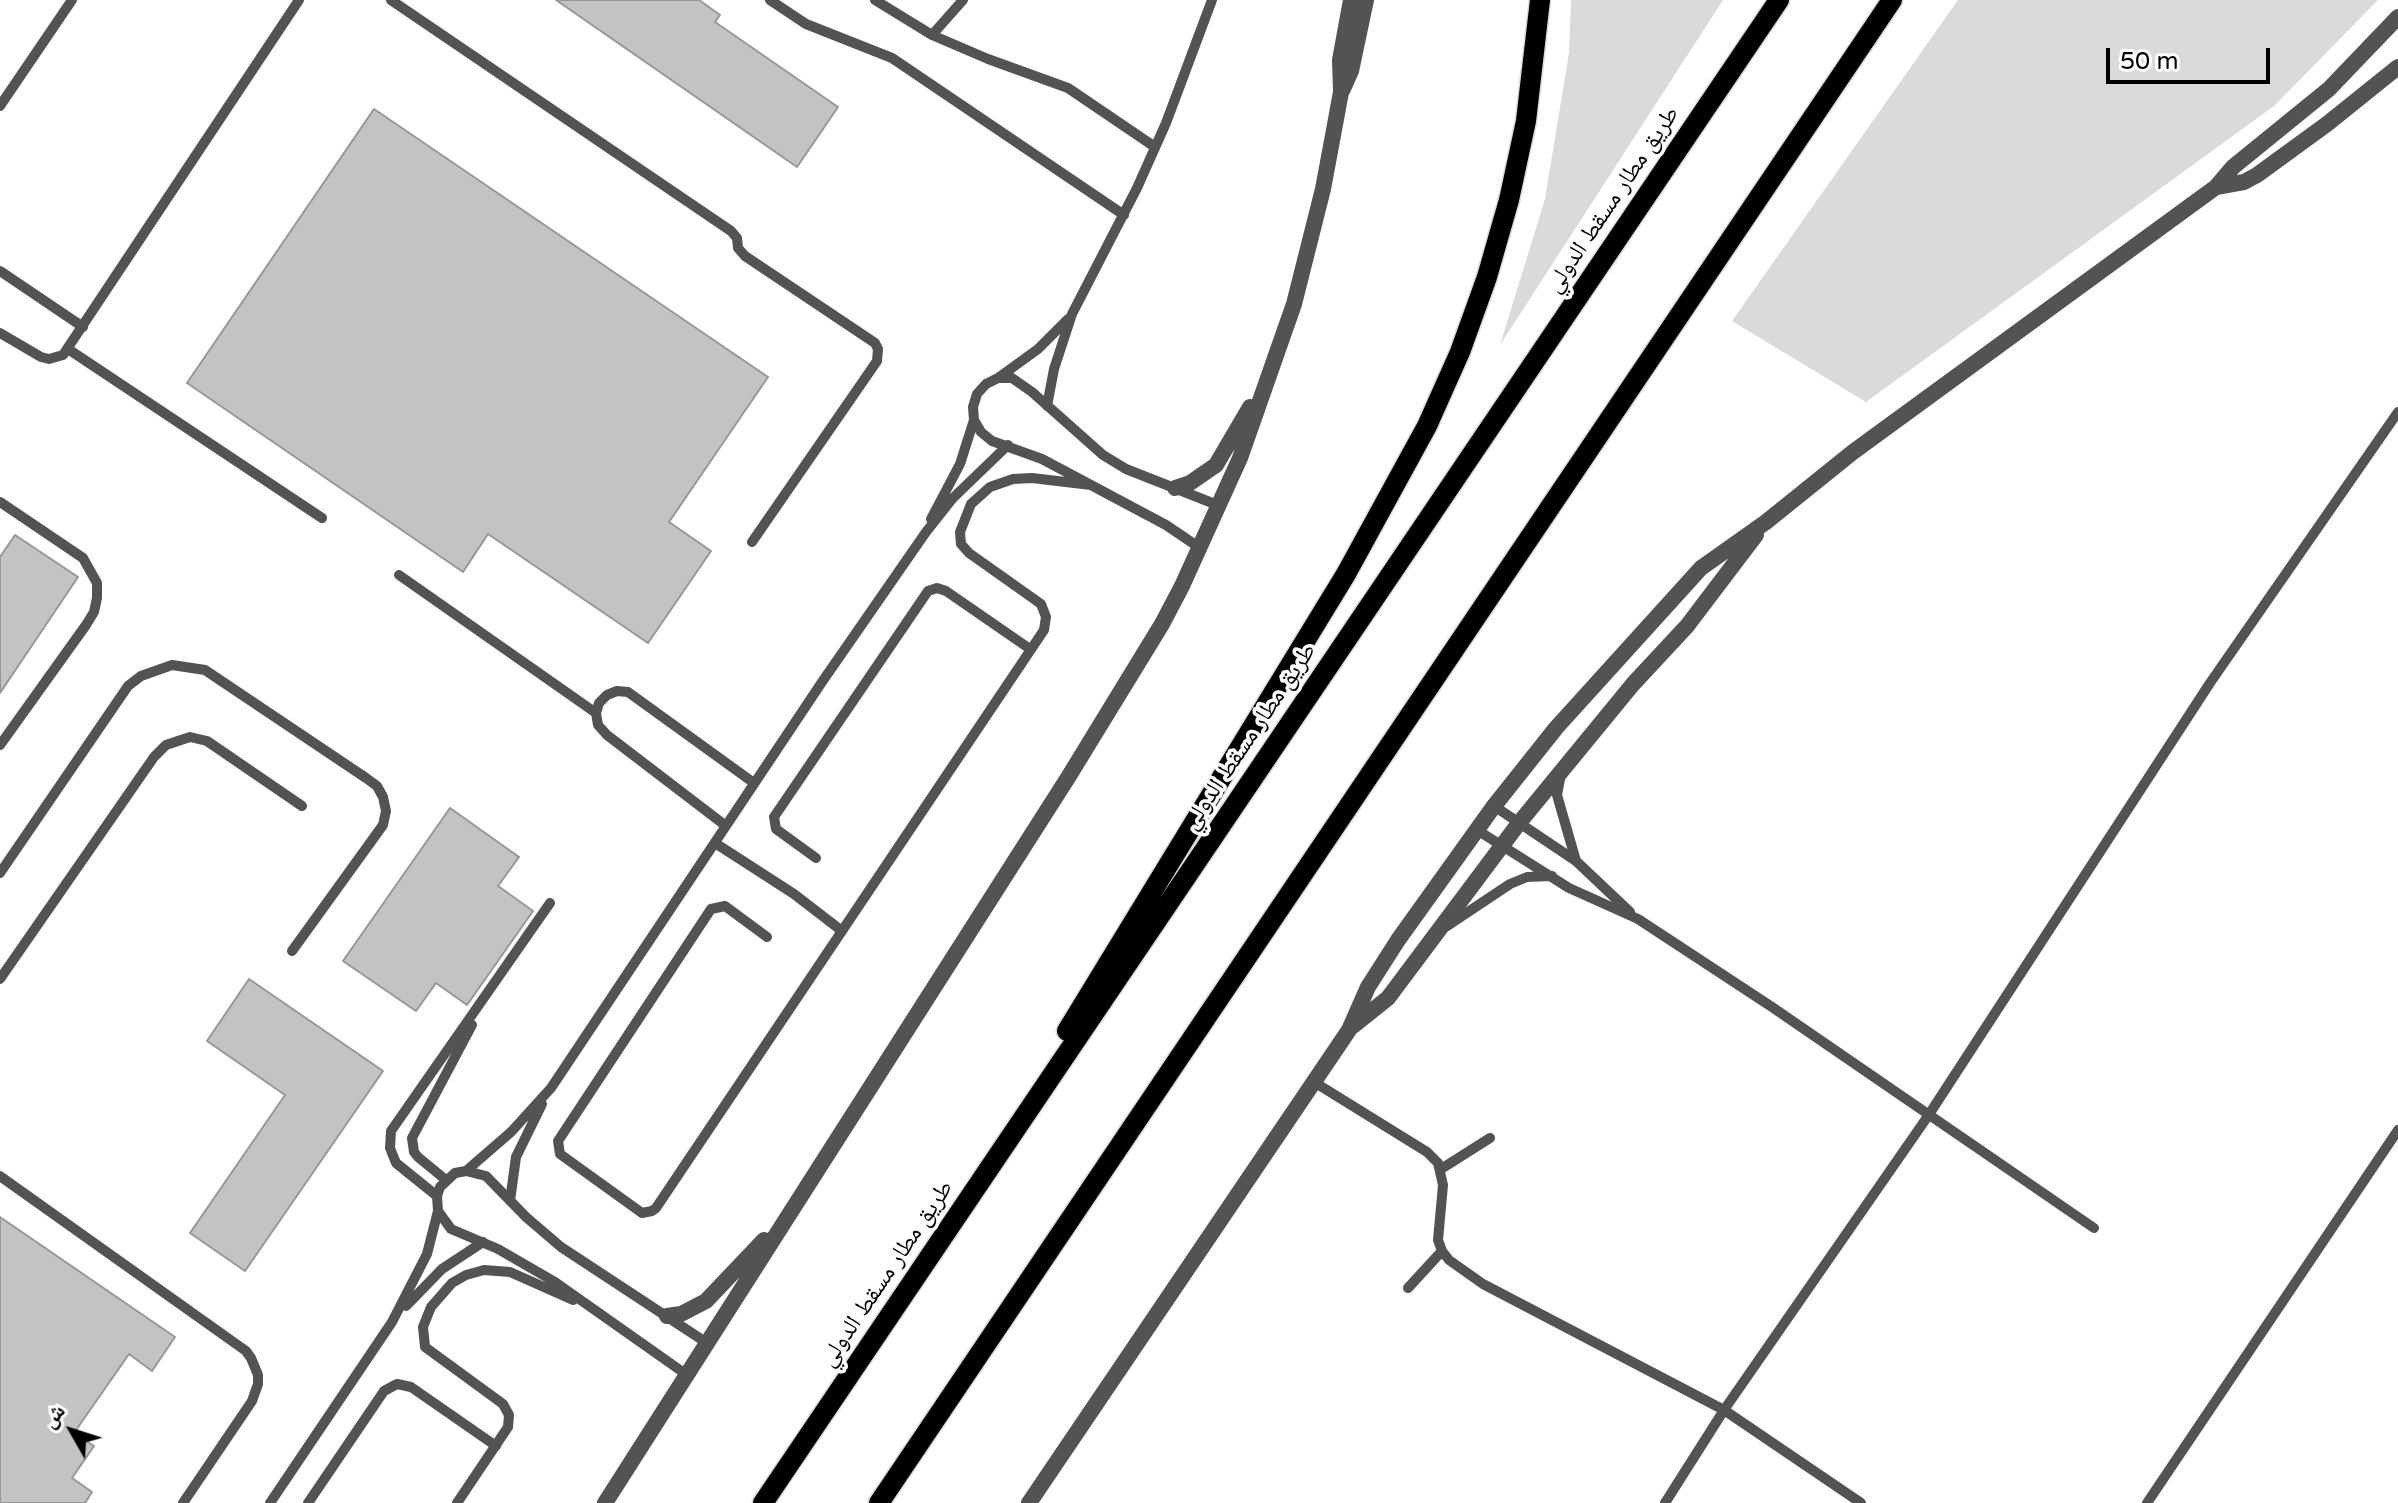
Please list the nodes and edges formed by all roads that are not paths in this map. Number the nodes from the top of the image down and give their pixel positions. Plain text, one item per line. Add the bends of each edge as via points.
1 (72, 0) edge
2 (299, 0) edge
3 (391, 0) edge
4 (770, 0) edge
5 (875, 0) edge
6 (963, 0) edge
7 (1212, 0) edge
8 (1351, 0) edge
9 (1366, 0) edge
10 (1540, 0) edge
11 (1779, 0) edge
12 (1892, 0) edge
13 (1769, 9) edge
14 (2398, 17) edge
15 (932, 35) junction
16 (2398, 67) edge
17 (1341, 92) junction
18 (0, 106) edge
19 (1155, 147) junction
20 (2216, 187) junction
21 (1124, 215) junction
22 (0, 271) edge
23 (1072, 314) junction
24 (83, 327) junction
25 (0, 333) edge
26 (68, 349) junction
27 (1276, 360) junction
28 (998, 378) junction
29 (1047, 406) junction
30 (2398, 412) edge
31 (974, 420) junction
32 (1008, 445) junction
33 (1091, 485) junction
34 (1175, 488) junction
35 (0, 502) edge
36 (1220, 506) junction
37 (322, 518) dead end
38 (1766, 522) junction
39 (926, 532) junction
40 (752, 542) dead end
41 (1200, 548) junction
42 (399, 575) dead end
43 (1030, 649) junction
44 (596, 713) junction
45 (0, 745) edge
46 (1561, 772) junction
47 (754, 783) junction
48 (302, 806) dead end
49 (1494, 806) junction
50 (1519, 823) junction
51 (726, 826) junction
52 (1477, 830) junction
53 (715, 843) junction
54 (1502, 845) junction
55 (816, 858) dead end
56 (1576, 861) junction
57 (0, 873) edge
58 (1552, 876) junction
59 (550, 903) dead end
60 (1638, 919) junction
61 (842, 931) junction
62 (1438, 932) junction
63 (767, 937) dead end
64 (292, 951) dead end
65 (0, 979) edge
66 (495, 984) junction
67 (1349, 1030) junction
68 (1314, 1082) junction
69 (551, 1088) junction
70 (1928, 1116) junction
71 (2398, 1130) edge
72 (1490, 1138) dead end
73 (1441, 1169) junction
74 (466, 1171) junction
75 (0, 1176) edge
76 (446, 1180) junction
77 (437, 1196) junction
78 (510, 1201) junction
79 (438, 1211) junction
80 (790, 1213) junction
81 (2094, 1228) dead end
82 (483, 1242) junction
83 (1442, 1251) junction
84 (921, 1270) junction
85 (1408, 1288) dead end
86 (597, 1310) junction
87 (667, 1316) junction
88 (392, 1322) junction
89 (707, 1343) junction
90 (687, 1375) junction
91 (1724, 1410) junction
92 (496, 1446) junction
93 (183, 1503) edge
94 (270, 1503) edge
95 (308, 1503) edge
96 (457, 1503) edge
97 (605, 1503) edge
98 (763, 1503) edge
99 (879, 1503) edge
100 (1029, 1503) edge
101 (1665, 1503) edge
102 (1861, 1503) edge
103 (2147, 1503) edge

1 - 18 lane
2 - 24 lane
3 - 40 lane via 731,231 745,256 875,343 877,361
4 - 21 lane via 806,24 892,58
5 - 15 lane
6 - 15 lane
7 - 19 lane
8 - 17 street via 1340,60
9 - 17 street via 1351,71
10 - 84 main road via 1526,121 1509,200 1460,352 1427,426 1346,574
11 - 13 main road, طريق مطار مسقط الدولي
12 - 99 main road
13 - 84 main road, طريق مطار مسقط الدولي
14 - 20 street via 2329,89
15 - 19 lane via 1068,88
16 - 20 street via 2257,175
17 - 27 street via 1309,246
19 - 21 lane
20 - 38 street via 1853,452
21 - 23 lane
22 - 24 lane
23 - 28 lane via 1038,349
23 - 29 lane
24 - 26 lane
25 - 26 lane via 41,357 56,358
26 - 37 lane
27 - 34 street via 1216,465
27 - 36 street
28 - 29 lane via 1012,378
28 - 31 lane via 977,394
29 - 34 lane via 1103,455 1150,481
30 - 70 lane via 2210,683
31 - 32 lane via 992,441
31 - 39 lane via 960,464
32 - 33 lane
32 - 39 lane
33 - 41 lane
33 - 43 lane via 1013,479 980,494 966,514 960,532 964,549 1044,610 1044,630
34 - 36 lane
35 - 45 lane via 83,558 97,583 94,612
36 - 41 street
38 - 46 street via 1687,626
38 - 49 street via 1701,568
39 - 47 lane
41 - 80 street via 1116,700
42 - 44 lane
43 - 55 lane via 946,591 928,591 774,817 776,829
43 - 61 lane
44 - 47 lane via 607,695 628,692
44 - 51 lane via 607,735
46 - 50 street
46 - 56 lane via 1557,795
47 - 51 lane
48 - 65 lane via 207,741 190,737 166,745
49 - 50 lane
49 - 52 street
50 - 54 street
50 - 56 lane
51 - 53 lane
52 - 54 lane
52 - 67 street via 1375,976
53 - 61 lane
53 - 69 lane
54 - 58 lane
54 - 62 street
56 - 60 lane
57 - 64 lane via 128,686 156,669 197,667 220,677 354,769 383,797 383,825
58 - 60 lane
58 - 62 lane via 1510,884
59 - 66 lane
60 - 70 lane
61 - 63 lane via 656,1208 642,1213 560,1154 558,1141 711,909 725,906
62 - 67 street via 1388,998
66 - 76 lane via 412,1138 418,1157
66 - 77 lane via 391,1131 396,1163
67 - 68 street
68 - 73 lane via 1427,1152
68 - 100 street
69 - 74 lane
69 - 78 lane via 516,1157
70 - 81 lane
70 - 91 lane
71 - 103 lane
72 - 73 lane
73 - 83 lane
74 - 76 lane
74 - 78 lane via 486,1176
75 - 93 lane via 246,1351 256,1366 258,1384 252,1401
76 - 77 lane
77 - 79 lane
78 - 87 lane via 561,1247
79 - 82 lane via 451,1229
79 - 88 lane via 427,1254
80 - 87 street via 706,1301
80 - 89 street
82 - 86 lane
82 - 88 lane via 442,1269
83 - 85 lane
83 - 91 lane via 1483,1284
84 - 98 main road, طريق مطار مسقط الدولي
86 - 90 lane
86 - 92 lane via 510,1272 492,1270 459,1279 436,1300 423,1327 425,1347 507,1409 510,1421
87 - 89 lane
88 - 94 lane
89 - 90 street
90 - 97 street
91 - 101 lane
91 - 102 lane
92 - 95 lane via 411,1387 397,1384 384,1391
92 - 96 lane

